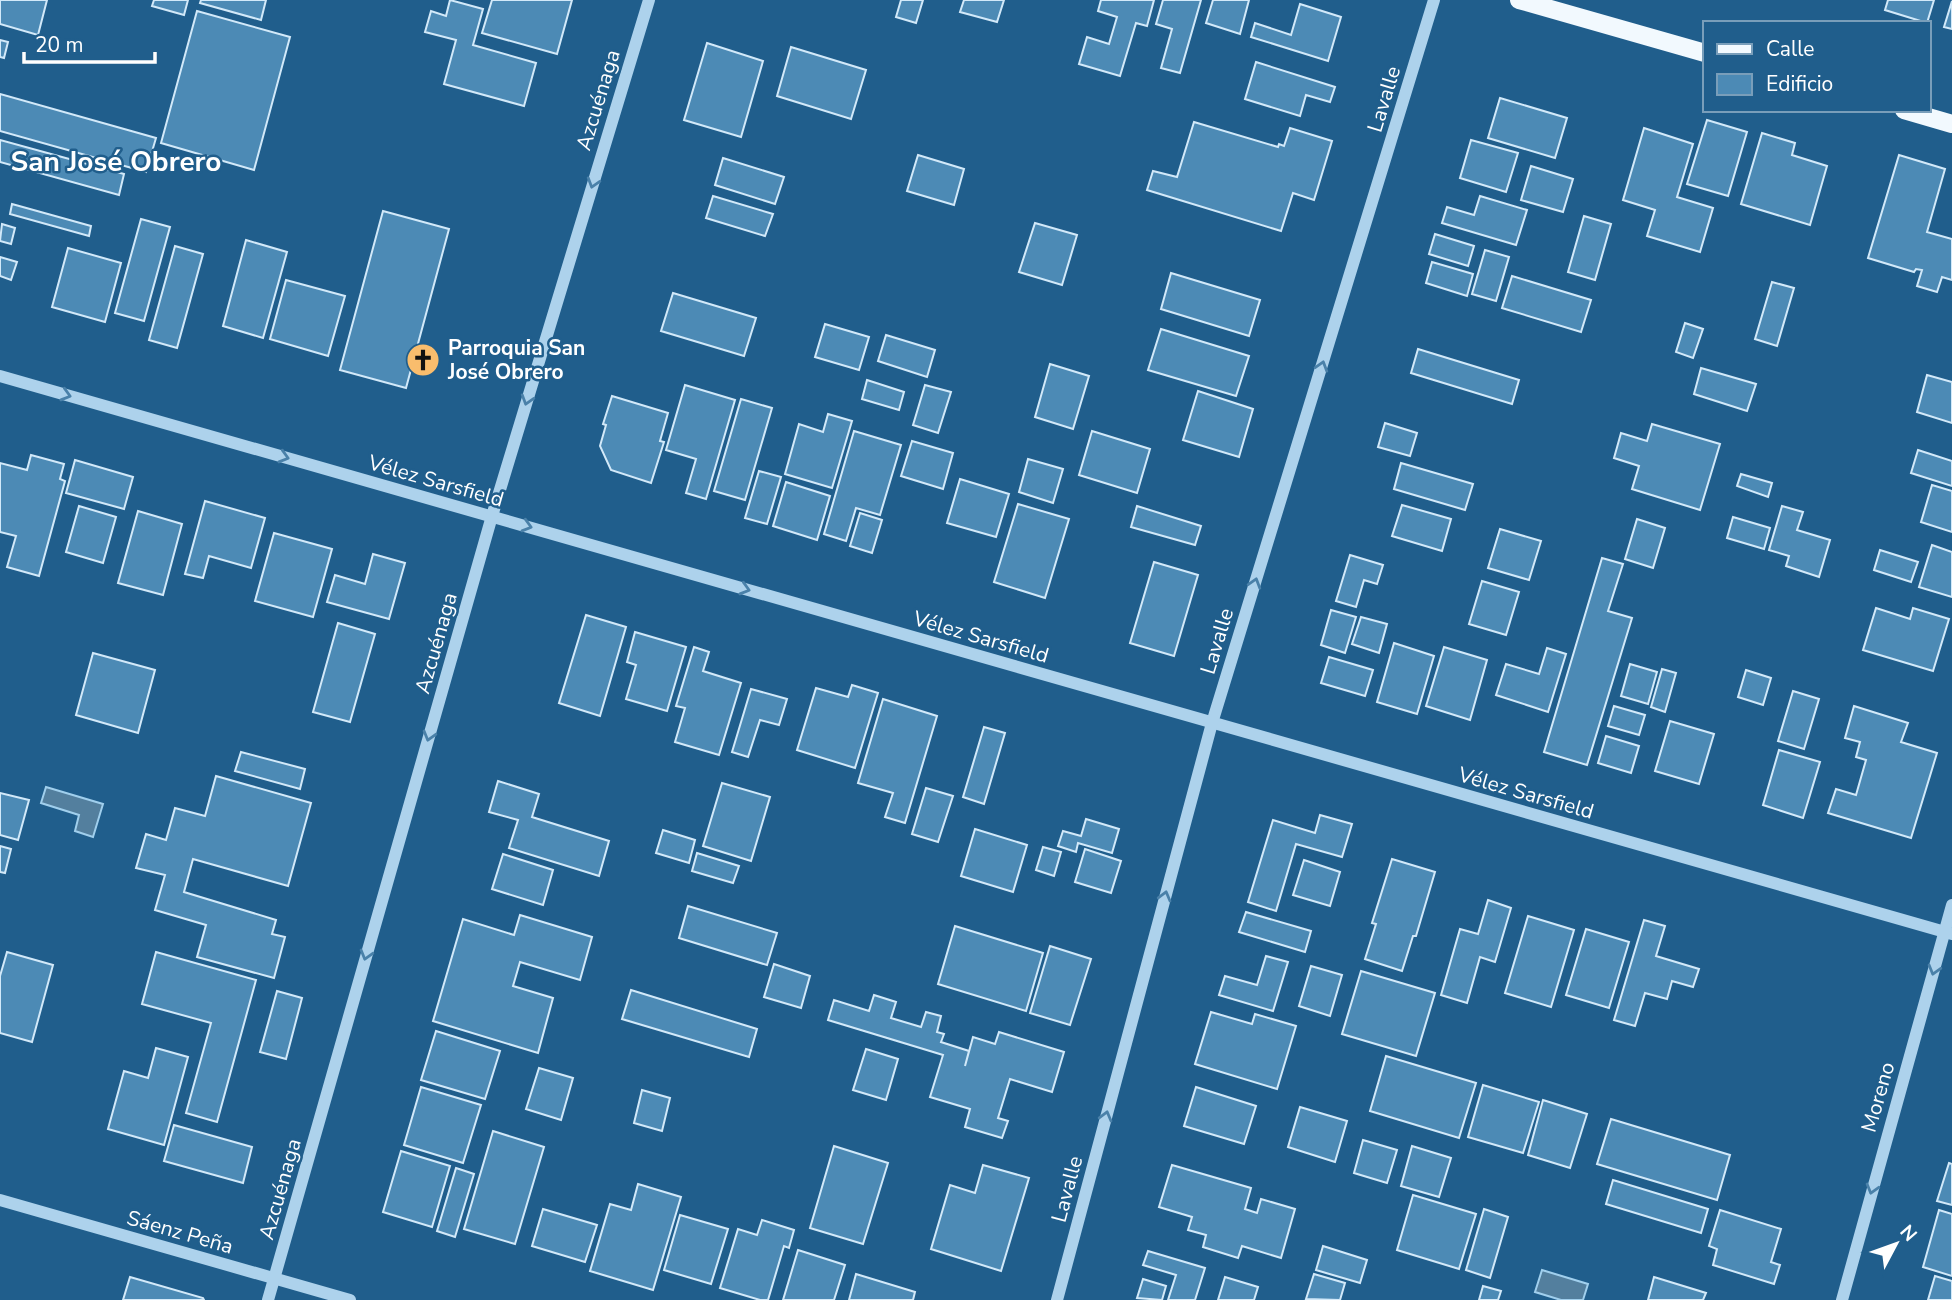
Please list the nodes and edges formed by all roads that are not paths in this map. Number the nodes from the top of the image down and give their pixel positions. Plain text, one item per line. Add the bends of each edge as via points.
1 (649, 0) edge
2 (1434, 0) edge
3 (1519, 0) edge
4 (1703, 52) edge
5 (1911, 112) edge
6 (1952, 124) edge
7 (0, 376) edge
8 (492, 516) junction
9 (1212, 723) junction
10 (1952, 905) edge
11 (1948, 933) edge
12 (0, 1200) edge
13 (274, 1278) junction
14 (268, 1300) edge
15 (350, 1300) edge
16 (1057, 1300) edge
17 (1842, 1300) edge

1 -> 8 street, Azcuénaga
9 -> 2 street, Lavalle
3 - 4 main road
5 - 6 main road
7 -> 8 street, Vélez Sarsfield
8 -> 9 street, Vélez Sarsfield
8 -> 13 street, Azcuénaga
9 - 11 street, Vélez Sarsfield
16 -> 9 street, Lavalle
10 - 11 street, Moreno
11 -> 17 street, Moreno
12 - 13 street, Sáenz Peña
13 - 14 street, Azcuénaga
13 - 15 street, Sáenz Peña

